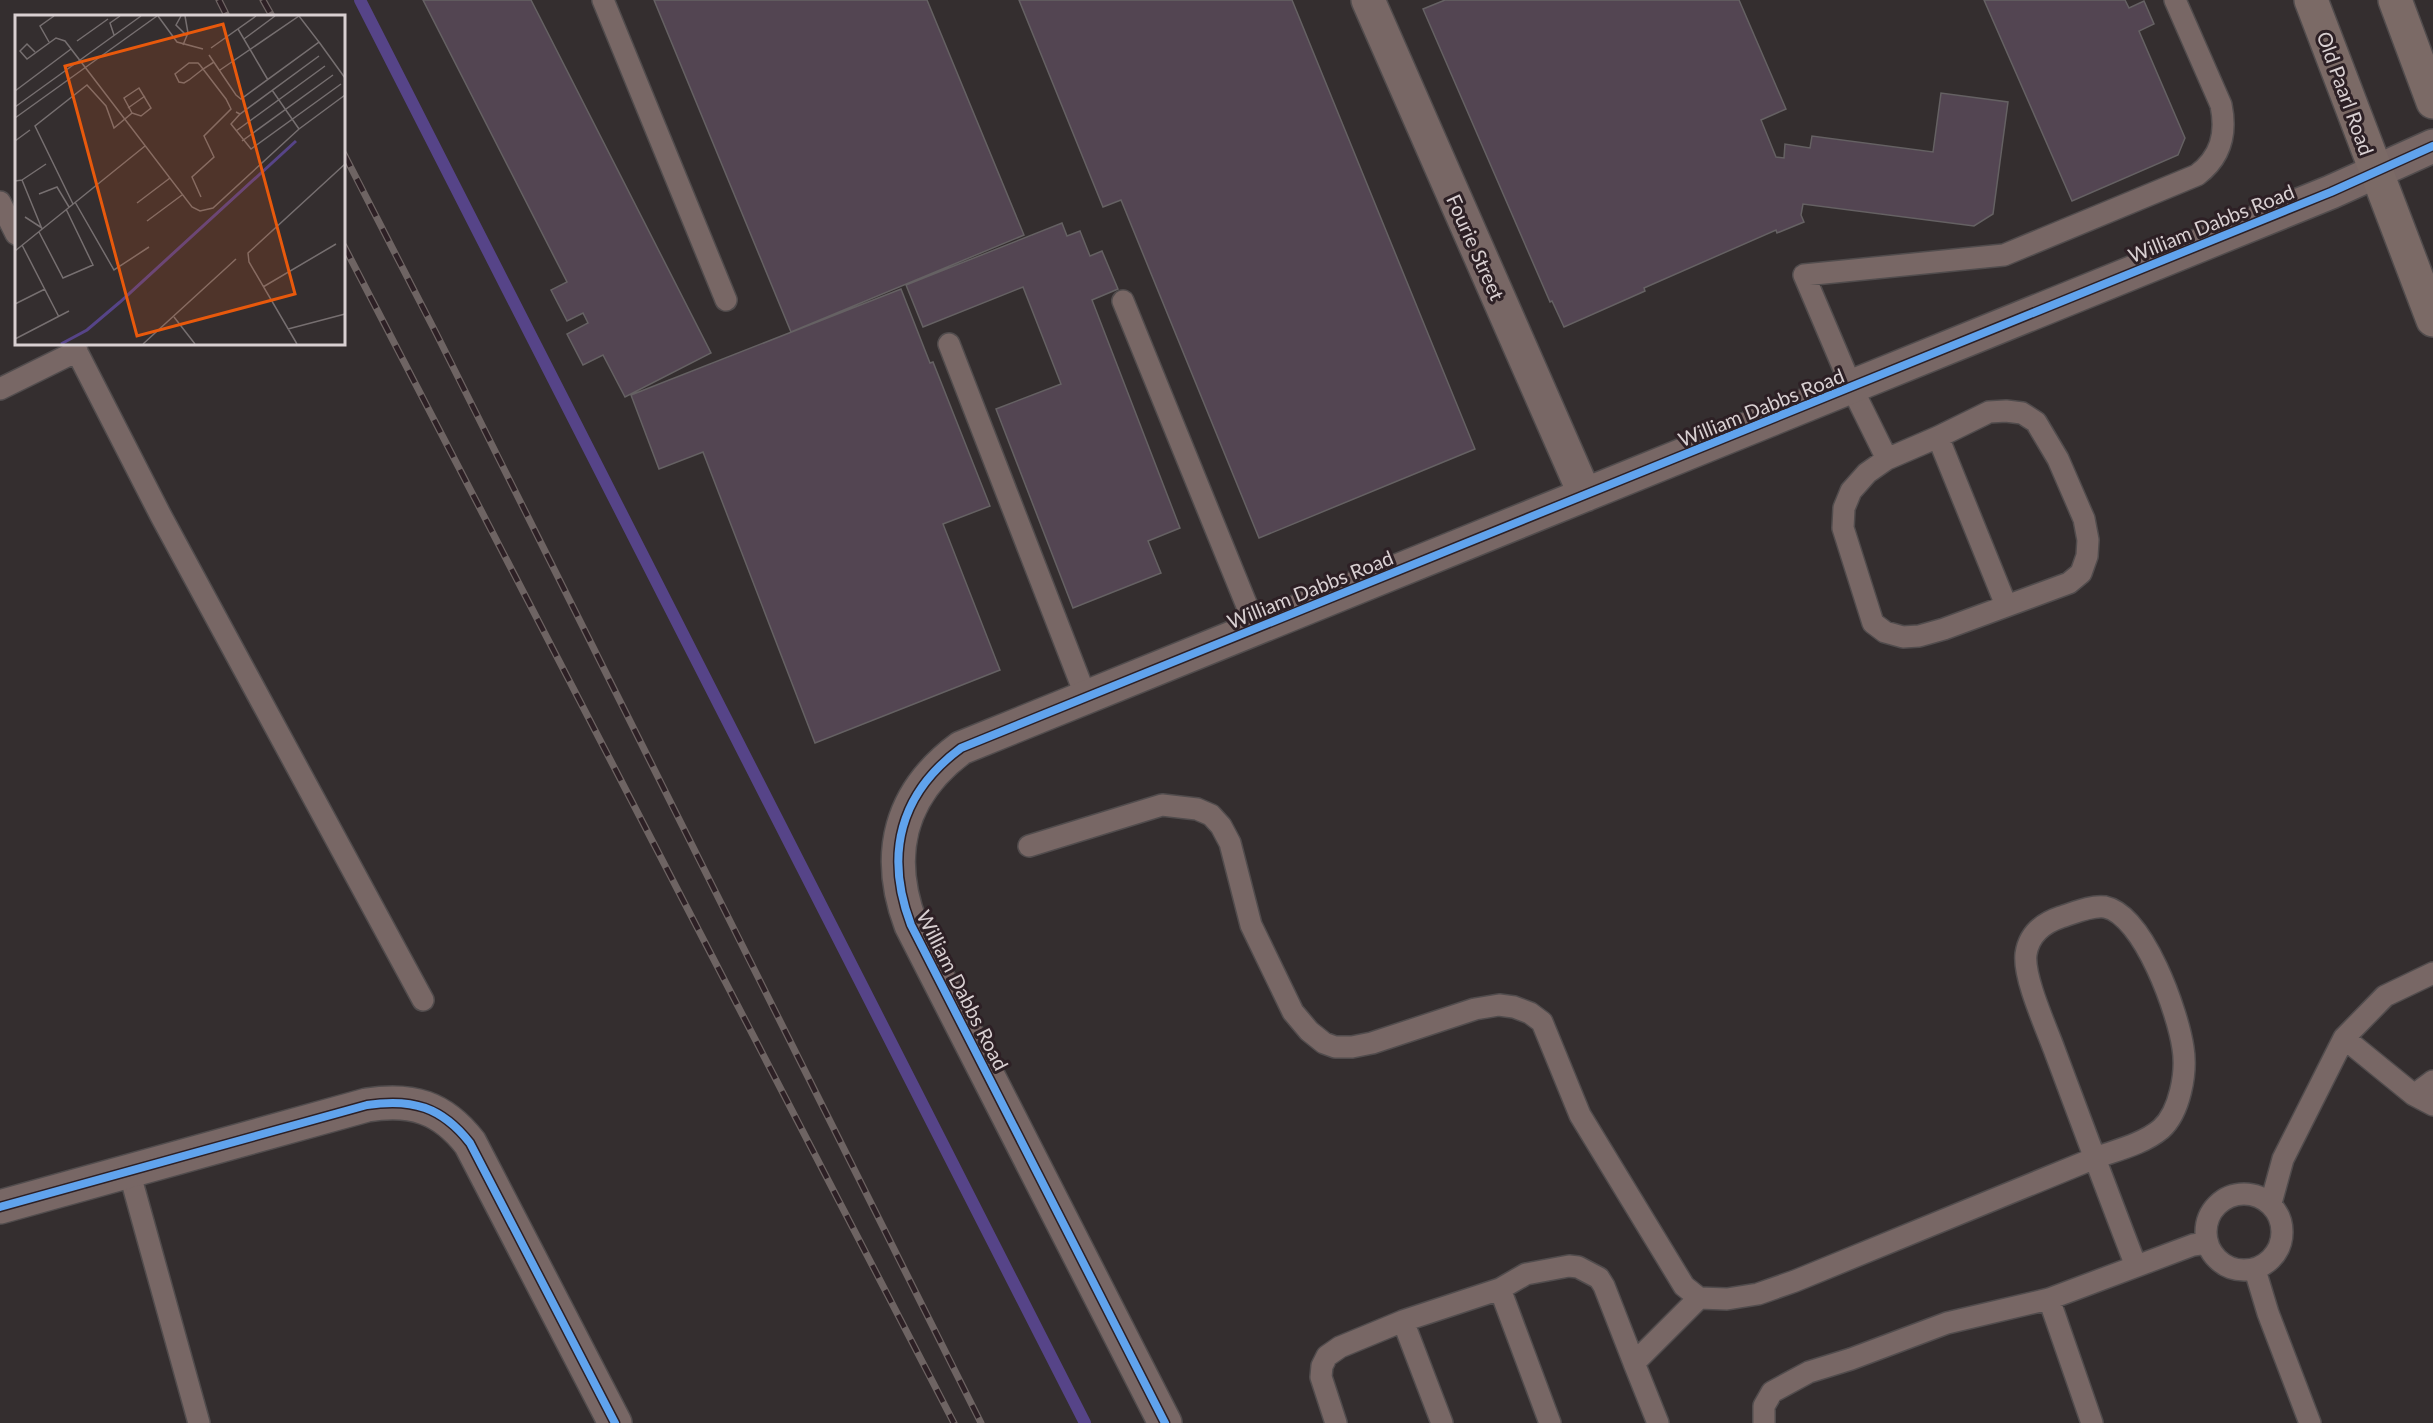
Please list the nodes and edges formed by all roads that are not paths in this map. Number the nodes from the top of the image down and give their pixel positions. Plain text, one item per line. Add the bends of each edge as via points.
1 (603, 0) edge
2 (1368, 0) edge
3 (2175, 0) edge
4 (2311, 0) edge
5 (2395, 0) edge
6 (2433, 102) edge
7 (2433, 146) edge
8 (2375, 172) junction
9 (0, 202) edge
10 (15, 232) edge
11 (726, 300) dead end
12 (1123, 301) dead end
13 (2433, 320) edge
14 (949, 344) dead end
15 (75, 347) edge
16 (1852, 388) junction
17 (0, 389) edge
18 (1938, 437) junction
19 (1887, 459) junction
20 (1584, 495) junction
21 (2006, 605) junction
22 (1256, 628) junction
23 (1086, 697) junction
24 (1029, 846) dead end
25 (2433, 973) edge
26 (423, 1000) dead end
27 (2344, 1038) junction
28 (2433, 1081) edge
29 (2424, 1100) edge
30 (2095, 1158) junction
31 (129, 1171) junction
32 (2271, 1203) junction
33 (0, 1207) edge
34 (2206, 1243) junction
35 (2136, 1266) junction
36 (2255, 1269) junction
37 (1500, 1289) junction
38 (1699, 1298) junction
39 (2049, 1299) junction
40 (1403, 1321) junction
41 (1634, 1363) junction
42 (199, 1423) edge
43 (615, 1423) edge
44 (1165, 1423) edge
45 (1336, 1423) edge
46 (1442, 1423) edge
47 (1550, 1423) edge
48 (1658, 1423) edge
49 (1764, 1423) edge
50 (2092, 1423) edge
51 (2310, 1423) edge

1 - 11 lane
2 - 20 street, Fourie Street
3 - 16 lane via 2222,105 2223,138 2214,160 2197,176 2004,255 1804,276
4 - 8 main road, Old Paarl Road
5 - 6 main road
7 - 8 street, William Dabbs Road
8 - 13 main road, Old Paarl Road
8 - 16 street, William Dabbs Road
9 - 10 lane
12 - 22 lane
14 - 23 lane
15 - 17 lane
15 - 26 lane via 161,516
16 - 19 lane
16 - 20 street, William Dabbs Road
18 - 19 lane
18 - 21 lane
18 - 21 lane via 1989,412 2022,413 2036,422 2058,459 2084,519 2088,540 2081,573 2069,583
19 - 21 lane via 1851,491 1844,508 1843,528 1873,623 1885,632 1919,636
20 - 22 street, William Dabbs Road
22 - 23 street, William Dabbs Road
23 - 44 street, William Dabbs Road via 961,748 945,760 918,791 909,809 898,852 897,877 910,925
24 - 38 lane via 1162,806 1197,809 1212,815 1230,843 1251,926 1293,1012 1309,1031 1335,1047 1372,1043 1475,1009 1499,1005 1530,1013 1542,1022 1580,1115 1684,1286
25 - 27 lane via 2385,996
27 - 29 lane
27 - 32 lane via 2283,1159
28 - 29 lane
30 - 30 lane via 2041,1013 2026,966 2026,952 2035,932 2046,922 2103,907 2130,922 2151,954 2184,1050 2179,1098 2162,1128 2138,1143
30 - 35 lane
30 - 38 lane via 1758,1294
31 - 33 street
31 - 42 lane
31 - 43 street via 367,1105 388,1101 429,1108 445,1117 470,1143
32 - 34 lane via 2253,1194 2233,1194 2216,1204 2206,1222
32 - 36 lane via 2282,1221 2282,1241 2272,1259
34 - 35 lane
34 - 36 lane via 2217,1260 2234,1270
35 - 39 lane
36 - 51 lane
37 - 40 lane
37 - 41 lane via 1526,1274 1569,1266 1590,1273 1604,1286
37 - 47 lane
38 - 41 lane
39 - 49 lane via 1947,1323 1809,1372 1772,1392 1764,1406
39 - 50 lane
40 - 45 lane via 1327,1356 1321,1377
40 - 46 lane
41 - 48 lane

